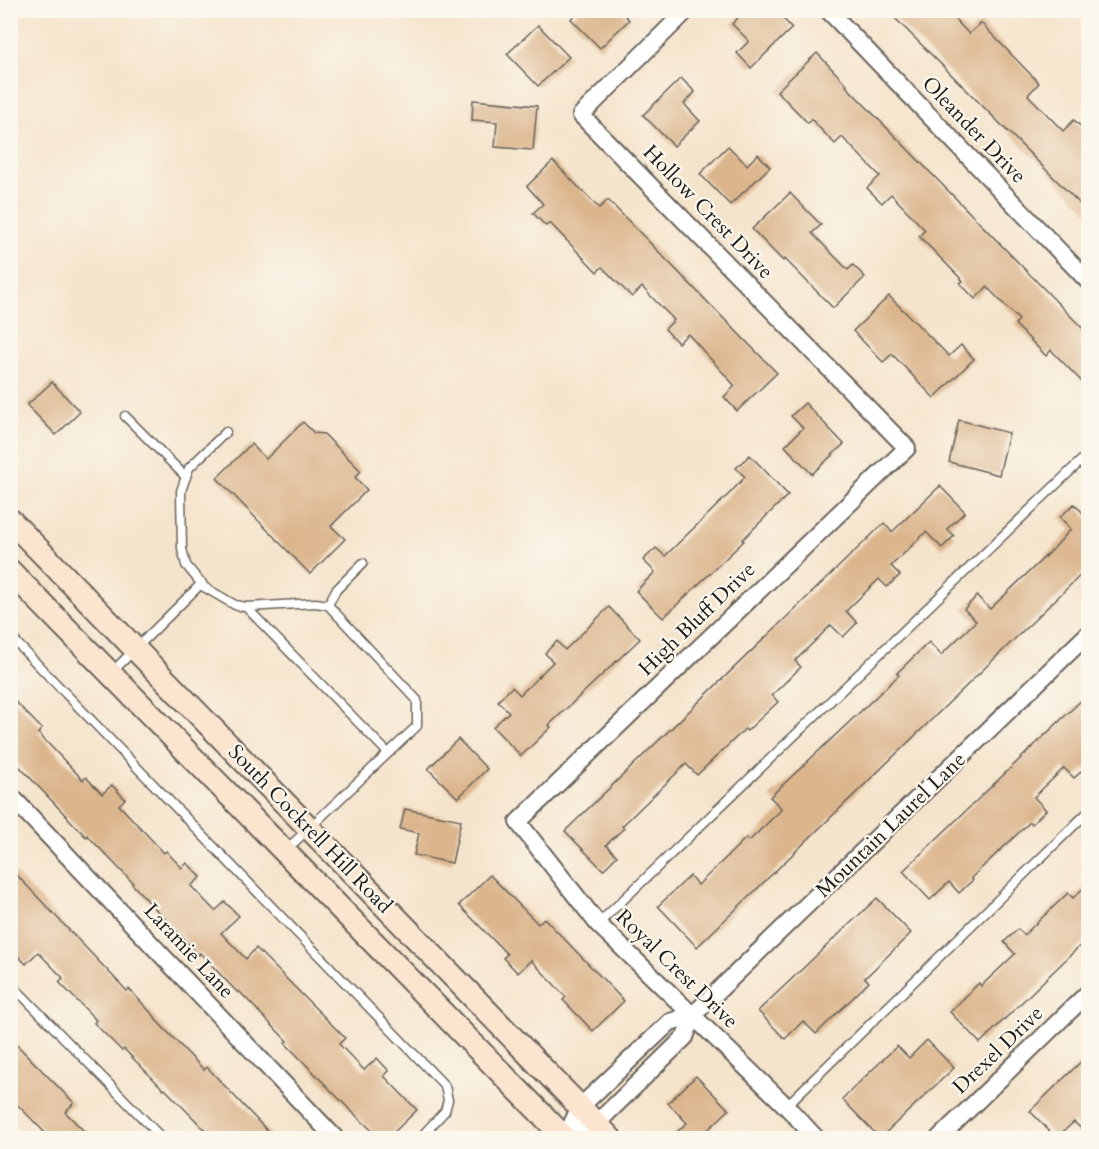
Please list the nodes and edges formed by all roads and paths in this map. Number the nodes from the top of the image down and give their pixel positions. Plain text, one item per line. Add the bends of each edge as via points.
1 (687, 10) edge
2 (828, 10) edge
3 (1089, 281) edge
4 (126, 416) dead end
5 (226, 432) dead end
6 (906, 448) joint
7 (1089, 454) edge
8 (186, 477) junction
9 (10, 520) edge
10 (363, 563) dead end
11 (10, 571) edge
12 (202, 583) junction
13 (328, 605) junction
14 (246, 607) junction
15 (1089, 634) edge
16 (10, 636) edge
17 (135, 649) junction
18 (110, 673) junction
19 (388, 753) junction
20 (10, 795) edge
21 (1089, 812) edge
22 (518, 822) joint
23 (309, 828) junction
24 (285, 852) junction
25 (598, 924) junction
26 (10, 983) edge
27 (1089, 993) edge
28 (693, 1015) junction
29 (786, 1106) junction
30 (580, 1107) junction
31 (603, 1131) edge
32 (162, 1138) edge
33 (335, 1138) edge
34 (420, 1138) edge
35 (565, 1138) edge
36 (816, 1138) edge
37 (939, 1138) edge

1 - 6 street, Hollow Crest Drive via 581,115
2 - 3 street, Oleander Drive
4 - 8 lane
5 - 8 lane via 189,468
6 - 22 street, High Bluff Drive
7 - 25 lane
8 - 12 lane via 181,491 182,549 186,565
9 - 17 main road, South Cockrell Hill Road
10 - 13 lane via 336,590
11 - 18 main road, South Cockrell Hill Road
12 - 14 lane via 235,605
12 - 17 lane
13 - 14 lane
13 - 19 lane via 417,700 417,726
14 - 19 lane
15 - 28 street, Mountain Laurel Lane
16 - 34 lane via 445,1086 448,1100 444,1111
17 - 18 lane
17 - 23 main road, South Cockrell Hill Road
18 - 24 main road, South Cockrell Hill Road
19 - 23 lane
20 - 33 street, Laramie Lane
21 - 29 lane
22 - 25 street, Royal Crest Drive
23 - 24 lane
23 - 30 main road, South Cockrell Hill Road
24 - 35 main road, South Cockrell Hill Road
25 - 28 street, Royal Crest Drive
26 - 32 lane
27 - 37 street, Drexel Drive
28 - 29 street, Royal Crest Drive
28 - 30 street, Mountain Laurel Lane via 670,1022
28 - 31 street, Mountain Laurel Lane via 685,1037
29 - 36 street, Royal Crest Drive
30 - 31 main road, South Cockrell Hill Road
30 - 35 street, Mountain Laurel Lane
31 - 35 street, Mountain Laurel Lane

